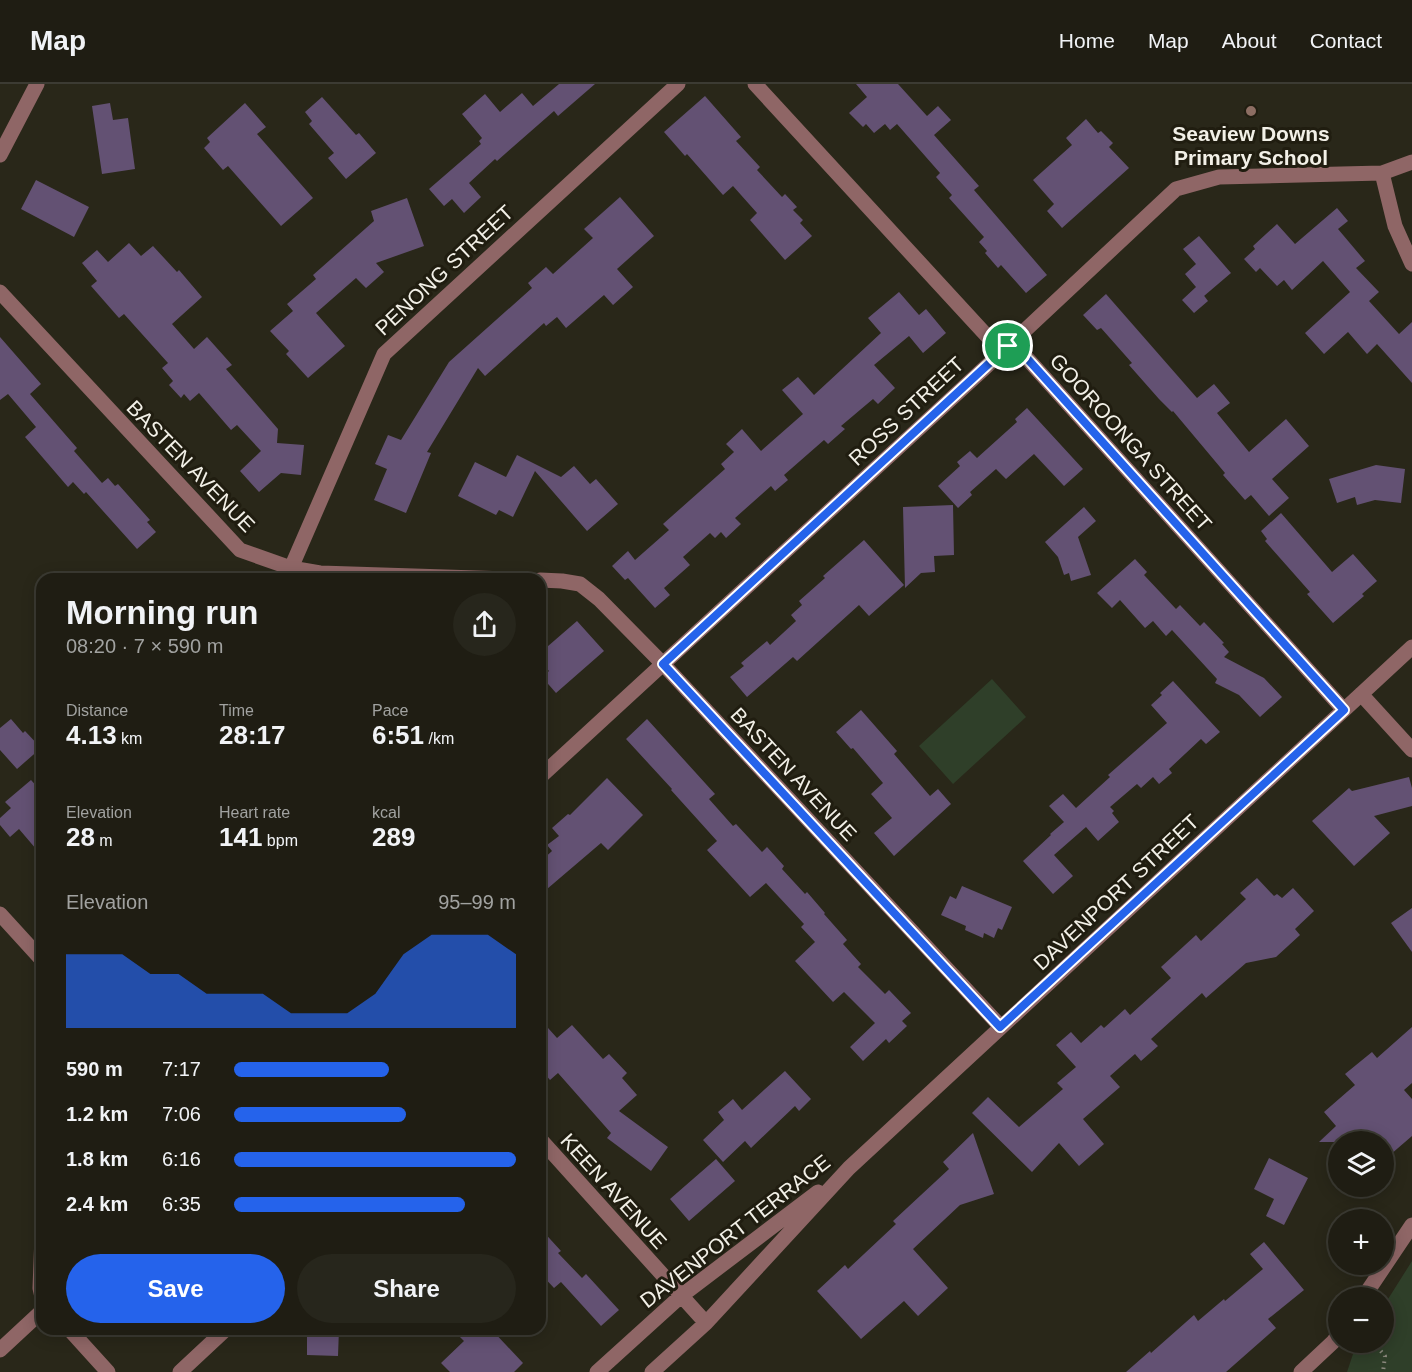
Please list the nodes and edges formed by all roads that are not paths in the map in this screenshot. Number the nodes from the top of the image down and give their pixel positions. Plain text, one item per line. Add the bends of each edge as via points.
1 (38, 84) edge
2 (678, 84) edge
3 (754, 84) edge
4 (0, 155) edge
5 (1412, 162) edge
6 (1382, 173) junction
7 (1412, 264) edge
8 (0, 292) edge
9 (1008, 346) junction
10 (291, 568) junction
11 (320, 573) edge
12 (546, 580) edge
13 (1412, 647) edge
14 (663, 664) junction
15 (1361, 694) junction
16 (1344, 710) junction
17 (1412, 750) edge
18 (546, 771) edge
19 (0, 914) edge
20 (36, 953) edge
21 (1000, 1027) junction
22 (546, 1146) edge
23 (849, 1168) junction
24 (1412, 1226) edge
25 (1370, 1287) edge
26 (681, 1296) junction
27 (36, 1317) edge
28 (706, 1323) junction
29 (74, 1335) edge
30 (220, 1335) edge
31 (1328, 1347) edge
32 (0, 1350) edge
33 (108, 1372) edge
34 (180, 1372) edge
35 (597, 1372) edge
36 (652, 1372) edge
37 (1301, 1372) edge

1 - 4 street
2 - 10 street, PENONG STREET via 384,354
3 - 9 street, GOOROONGA STREET via 987,336
5 - 6 street, ROSS STREET
6 - 7 street via 1395,226
6 - 9 street, ROSS STREET via 1219,177 1176,189
8 - 10 street, BASTEN AVENUE via 240,550
9 - 14 street, ROSS STREET
9 - 16 street, GOOROONGA STREET via 1024,355
10 - 11 street, BASTEN AVENUE
12 - 14 street, BASTEN AVENUE via 580,584 600,599
13 - 15 street, DAVENPORT STREET
14 - 18 street, ROSS STREET
14 - 21 street, BASTEN AVENUE
15 - 16 street, DAVENPORT STREET
15 - 17 street
16 - 21 street, DAVENPORT STREET
19 - 20 street
21 - 23 street, DAVENPORT STREET
22 - 26 street, KEEN AVENUE
23 - 26 street, DAVENPORT TERRACE
23 - 28 street, DAVENPORT TERRACE
24 - 25 street
26 - 28 street, KEEN AVENUE
26 - 35 street, DAVENPORT TERRACE
27 - 32 street
28 - 36 street, DAVENPORT TERRACE
29 - 33 street
30 - 34 street
31 - 37 street

